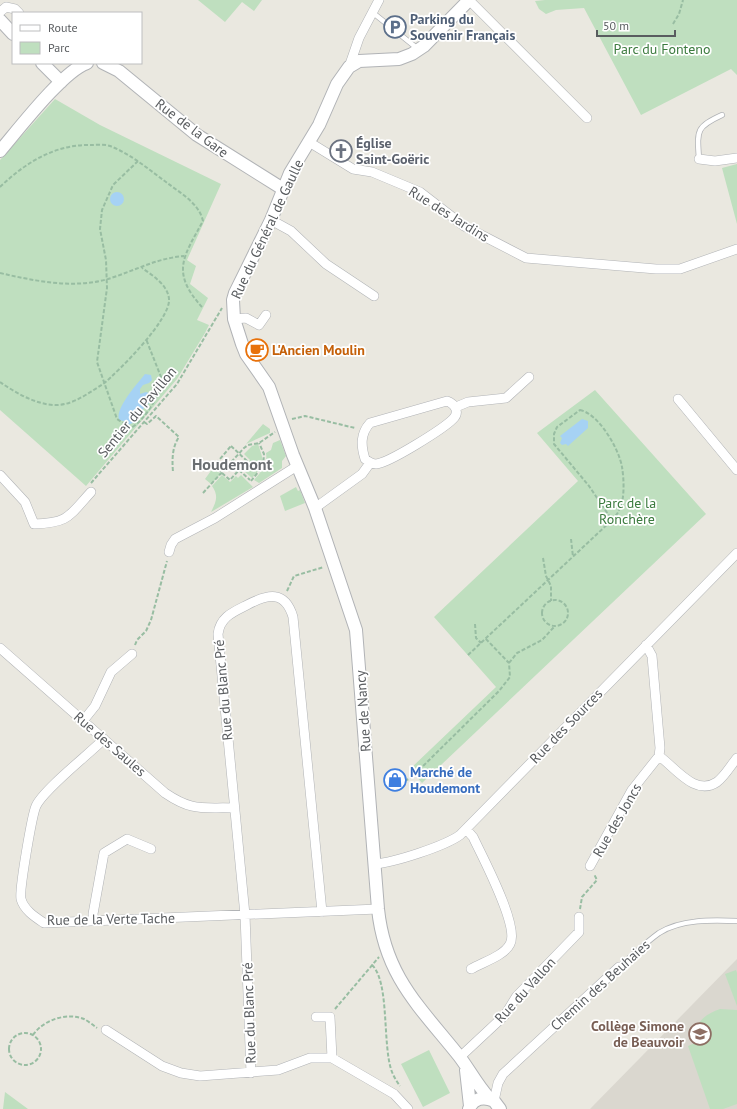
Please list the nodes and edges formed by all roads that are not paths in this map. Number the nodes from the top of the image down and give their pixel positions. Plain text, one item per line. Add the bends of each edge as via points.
1 (379, 0) edge
2 (469, 0) edge
3 (0, 12) edge
4 (18, 12) edge
5 (372, 12) junction
6 (0, 20) edge
7 (12, 33) edge
8 (419, 50) junction
9 (43, 64) edge
10 (84, 64) edge
11 (105, 64) edge
12 (349, 67) junction
13 (61, 82) junction
14 (722, 115) dead end
15 (587, 118) dead end
16 (309, 142) junction
17 (0, 151) edge
18 (699, 158) joint
19 (737, 158) edge
20 (283, 190) junction
21 (270, 220) junction
22 (737, 250) edge
23 (374, 296) dead end
24 (266, 315) dead end
25 (234, 318) junction
26 (246, 354) joint
27 (530, 377) dead end
28 (678, 399) dead end
29 (456, 407) junction
30 (370, 463) junction
31 (298, 466) junction
32 (737, 470) edge
33 (0, 475) edge
34 (91, 492) road end
35 (315, 508) junction
36 (169, 552) road end
37 (736, 558) edge
38 (646, 645) junction
39 (0, 648) edge
40 (132, 654) road end
41 (83, 721) junction
42 (104, 739) junction
43 (659, 756) junction
44 (737, 758) edge
45 (234, 808) junction
46 (466, 829) junction
47 (151, 849) dead end
48 (374, 864) junction
49 (590, 866) road end
50 (378, 909) junction
51 (322, 912) junction
52 (244, 915) junction
53 (579, 917) road end
54 (737, 920) edge
55 (94, 921) junction
56 (619, 967) joint
57 (471, 968) dead end
58 (316, 1017) dead end
59 (106, 1030) road end
60 (332, 1058) junction
61 (462, 1061) junction
62 (251, 1073) junction
63 (494, 1102) edge
64 (469, 1108) edge
65 (408, 1109) edge

1 - 5 street
2 - 8 street
2 - 15 street
3 - 4 street via 6,7
5 - 8 lane
5 - 12 street
6 - 7 street
8 - 12 street via 399,59 363,60
9 - 13 street
10 - 13 street via 77,67
11 - 20 street, Rue de la Gare via 119,71 201,138
12 - 16 street, Rue du Général de Gaulle via 337,84
13 - 17 street
14 - 18 lane via 704,124 700,129
16 - 20 street, Rue du Général de Gaulle
16 - 22 street, Rue des Jardins via 353,169 372,172 420,192 464,226 526,258 680,269
18 - 19 street via 716,161
20 - 21 street, Rue du Général de Gaulle
21 - 23 street via 291,231 326,264
21 - 25 street, Rue du Général de Gaulle via 235,292
24 - 25 street via 258,325 246,318
25 - 26 street, Rue du Général de Gaulle
26 - 31 street, Rue de Nancy via 269,387
27 - 29 street via 506,398 468,402
28 - 32 street
29 - 30 street via 454,419 443,427 388,461
29 - 30 street via 447,402 370,423 364,429 362,437 362,450 365,459
30 - 35 street via 362,474
31 - 35 street, Rue de Nancy
31 - 36 street via 175,539
33 - 34 street via 25,502 34,524 67,519
35 - 48 street, Rue de Nancy via 358,642
37 - 38 street, Rue des Sources
38 - 43 street via 652,656
38 - 46 street, Rue des Sources
39 - 41 street, Rue des Saules
40 - 41 street via 112,672 95,706
41 - 42 street, Rue des Saules
42 - 45 street, Rue des Saules via 180,803 196,808
42 - 55 street, Rue de la Verte Tache via 36,805 21,884 21,900 29,913 44,923
43 - 44 street via 698,785 718,781
43 - 49 street, Rue des Joncs via 632,790
45 - 51 street, Rue du Blanc Pré via 219,626 222,619 229,614 264,597 276,596 291,610 293,618
45 - 52 street, Rue du Blanc Pré
46 - 48 street, Rue des Sources via 447,843
46 - 57 street via 473,837 509,916 512,932 511,943 504,951
47 - 55 street via 127,839 104,853 93,914
48 - 50 street, Rue de Nancy
50 - 51 street, Rue de la Verte Tache
50 - 61 street, Rue de Nancy via 383,943 392,965 408,992
51 - 52 street, Rue de la Verte Tache
52 - 55 street, Rue de la Verte Tache
52 - 62 street, Rue du Blanc Pré
53 - 61 street, Rue du Vallon via 579,932 516,997 505,1015
54 - 56 lane, Chemin des Beuhaies via 676,925 659,933
56 - 63 street, Chemin des Beuhaies via 503,1074 498,1083
58 - 60 street via 330,1017
59 - 62 street via 162,1066 181,1073 200,1076
60 - 62 street via 310,1058 278,1070
60 - 65 street via 398,1097
61 - 63 street, Rue de Nancy
61 - 64 street
63 - 64 street via 481,1098 474,1101

